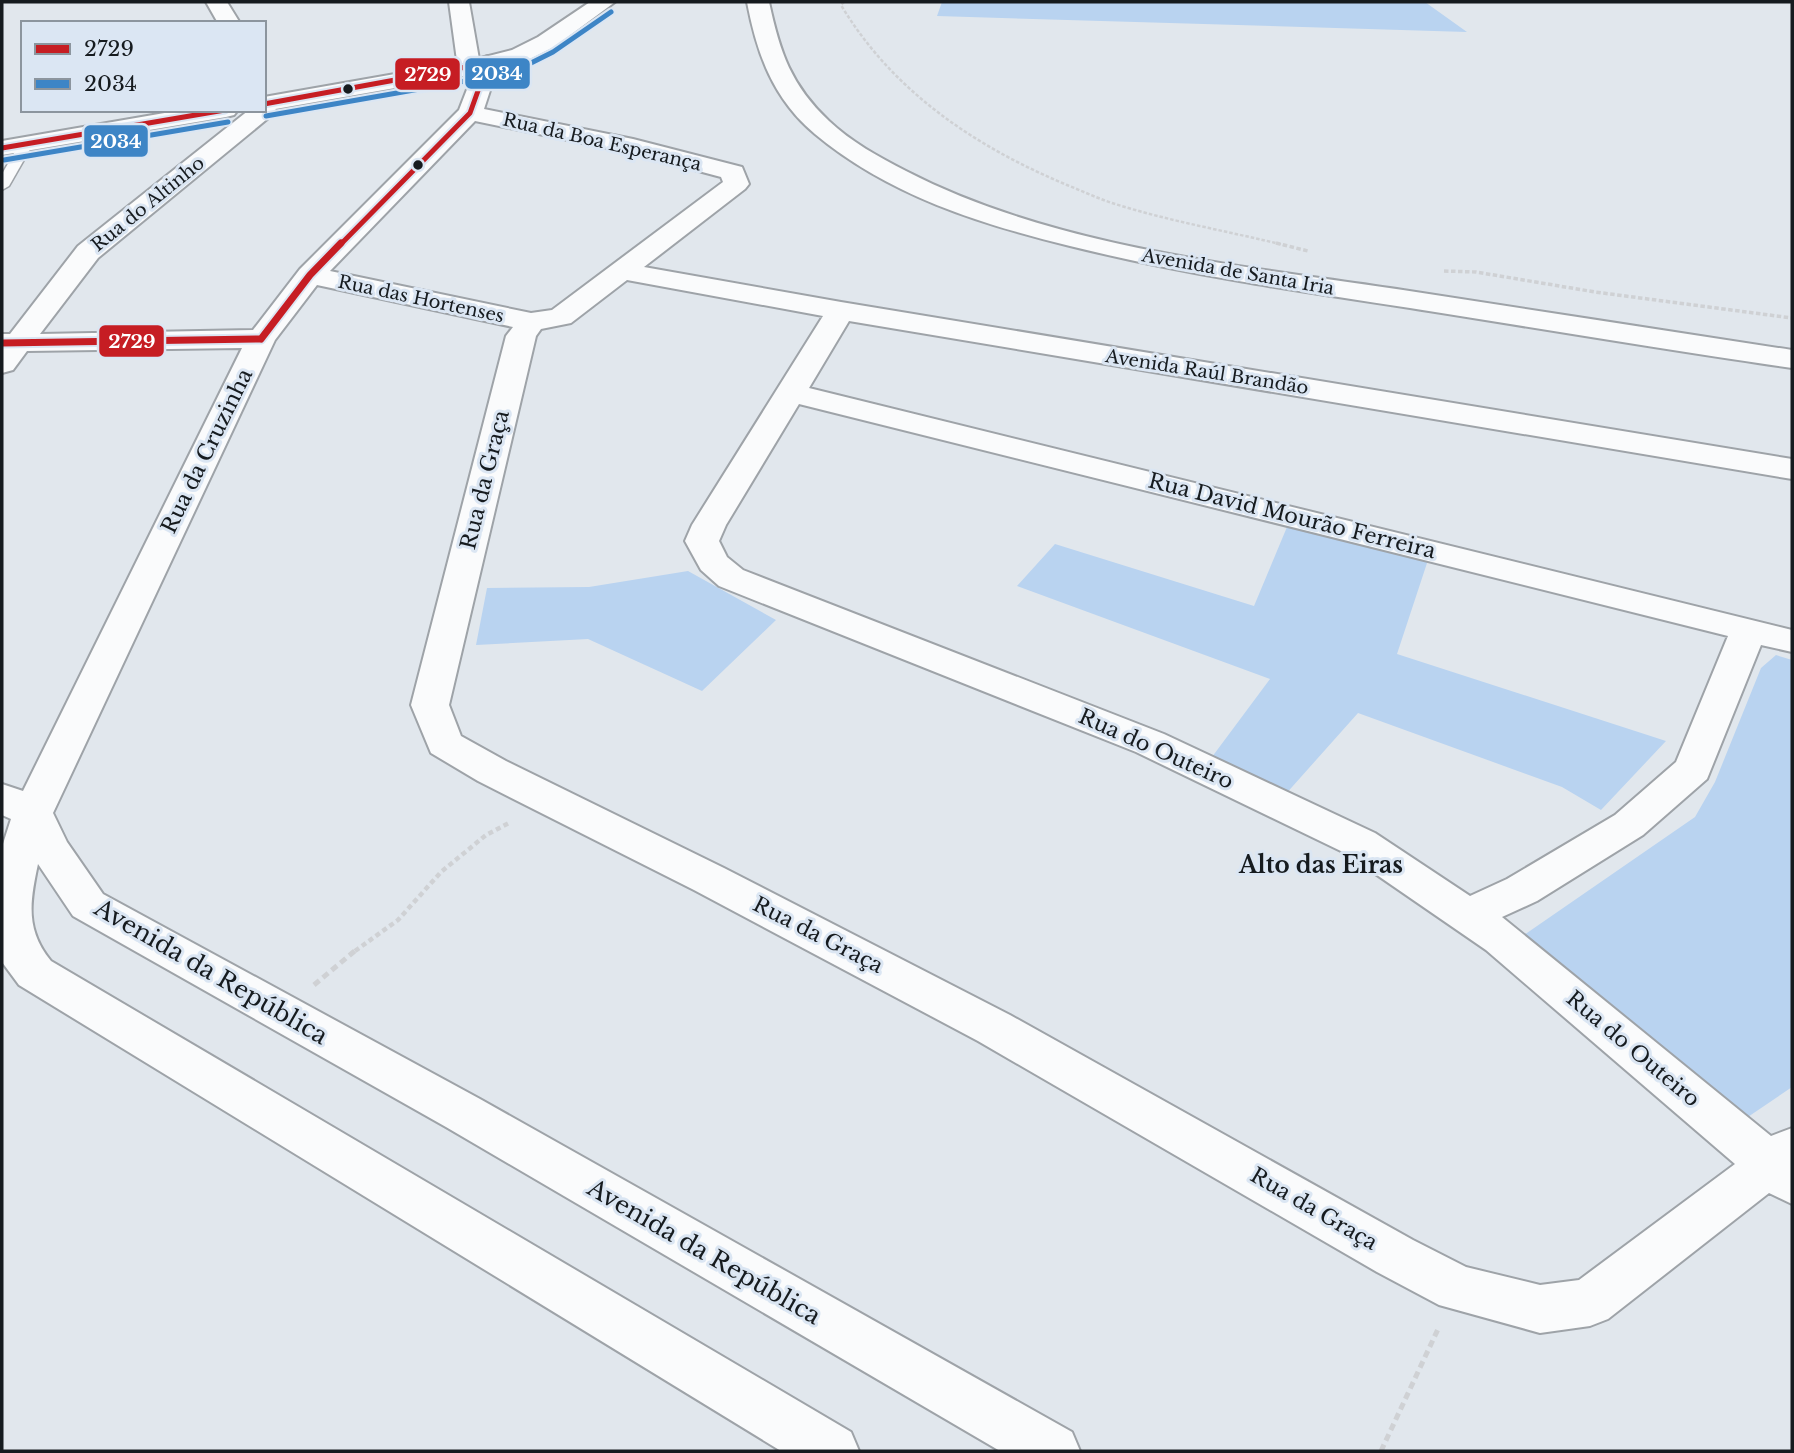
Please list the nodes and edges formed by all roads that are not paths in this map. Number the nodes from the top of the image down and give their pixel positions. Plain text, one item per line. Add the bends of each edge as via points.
1 (218, 2) edge
2 (459, 2) edge
3 (604, 2) edge
4 (758, 2) edge
5 (776, 2) edge
6 (228, 21) edge
7 (764, 30) junction
8 (478, 66) junction
9 (266, 102) edge
10 (214, 112) edge
11 (254, 112) edge
12 (470, 113) junction
13 (26, 144) junction
14 (2, 148) edge
15 (2, 186) edge
16 (622, 271) junction
17 (310, 275) junction
18 (841, 311) junction
19 (531, 322) junction
20 (261, 339) junction
21 (7, 350) edge
22 (1792, 359) edge
23 (792, 393) junction
24 (1792, 469) edge
25 (1748, 631) junction
26 (1792, 641) edge
27 (18, 805) edge
28 (1467, 915) junction
29 (1784, 1165) edge
30 (831, 1451) edge
31 (1052, 1451) edge

1 - 6 street
2 - 8 street
3 - 8 street via 546,42 520,55
4 - 7 street, Avenida de Santa Iria
5 - 7 street
7 - 22 street, Avenida de Santa Iria via 785,87 814,120 853,152 906,182 988,214 1138,255
8 - 9 street
8 - 12 street, Rua da Cruzinha
10 - 13 street
11 - 21 street, Rua do Altinho via 88,252
12 - 16 street, Rua da Boa Esperança via 733,172 736,184
12 - 17 street, Rua da Cruzinha
13 - 14 street
13 - 15 lane
16 - 18 street, Avenida Raúl Brandão
16 - 19 street via 561,317
17 - 19 street, Rua das Hortenses
17 - 20 street, Rua da Cruzinha
18 - 23 street, Rua do Outeiro
18 - 24 street, Avenida Raúl Brandão
19 - 29 street, Rua da Graça via 521,336 430,705 445,744 994,1028 1457,1288 1541,1309 1590,1302
20 - 21 street
20 - 27 street, Rua da Cruzinha
23 - 25 street, Rua David Mourão Ferreira
23 - 28 street, Rua do Outeiro via 702,541 713,563 731,578 1150,743 1360,844
25 - 26 street, Rua David Mourão Ferreira
25 - 28 street via 1693,769 1629,825 1522,890
27 - 30 street via 17,866 9,918 16,949 35,973
27 - 31 street, Avenida da República via 88,905
28 - 29 street, Rua do Outeiro

